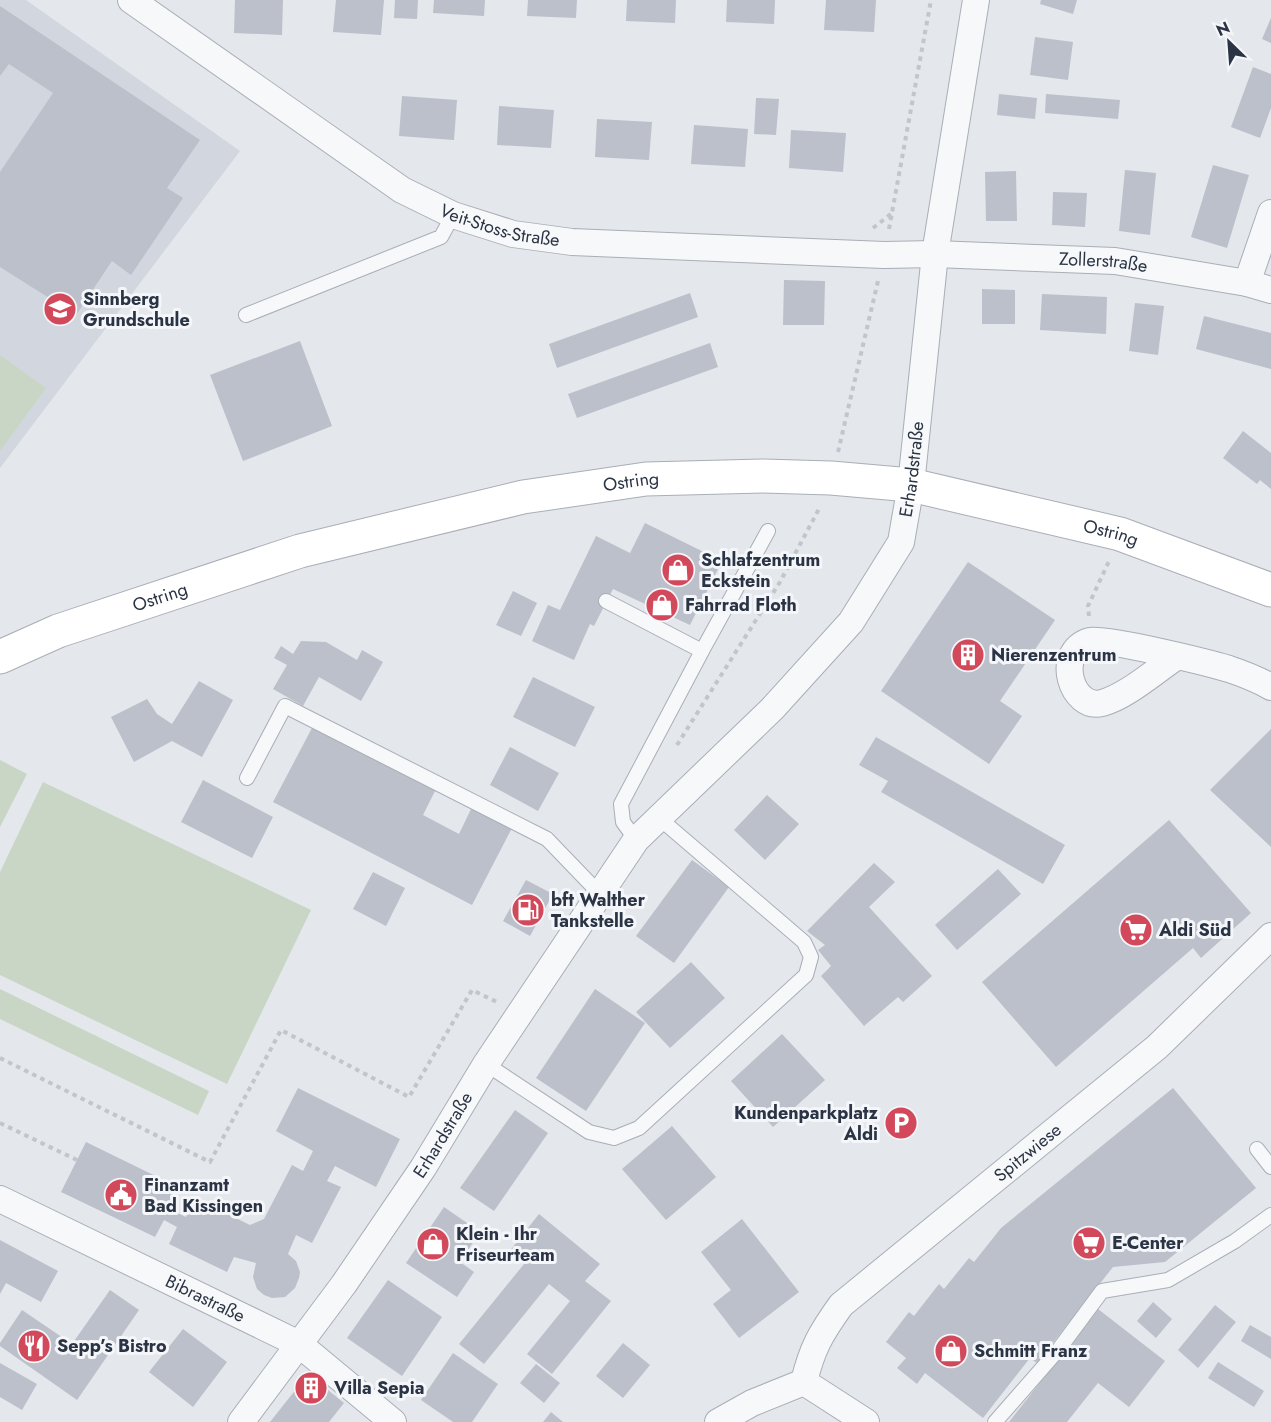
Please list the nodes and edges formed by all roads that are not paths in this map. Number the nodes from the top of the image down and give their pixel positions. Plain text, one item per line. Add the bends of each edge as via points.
1 (976, 0) edge
2 (144, 3) edge
3 (1271, 213) edge
4 (453, 215) junction
5 (935, 255) junction
6 (1259, 286) edge
7 (246, 315) dead end
8 (911, 485) junction
9 (768, 531) dead end
10 (1271, 590) edge
11 (606, 601) dead end
12 (702, 651) junction
13 (0, 657) edge
14 (1176, 657) junction
15 (1271, 687) edge
16 (247, 778) dead end
17 (659, 818) junction
18 (636, 840) junction
19 (600, 894) junction
20 (1271, 936) edge
21 (486, 1064) junction
22 (1257, 1149) dead end
23 (1271, 1167) edge
24 (0, 1199) edge
25 (1271, 1215) edge
26 (299, 1344) junction
27 (804, 1382) junction
28 (241, 1422) edge
29 (393, 1422) edge
30 (718, 1422) edge
31 (866, 1422) edge
32 (995, 1422) edge

1 - 5 street, Erhardstraße
2 - 4 street, Veit-Stoss-Straße via 402,190
3 - 6 street
4 - 5 street, Veit-Stoss-Straße via 513,234 572,242
4 - 7 lane via 441,237
5 - 6 street, Zollerstraße via 1115,261
5 - 8 street, Erhardstraße
8 - 10 main road, Ostring via 1120,534
8 - 13 main road, Ostring via 763,476 646,479 523,497 300,551 58,631
8 - 17 street, Erhardstraße via 901,542 851,622 772,709
9 - 12 lane
11 - 12 lane via 642,626
12 - 18 lane via 621,804 623,822
14 - 14 street via 1110,641 1090,641 1074,651 1068,667 1072,685 1084,699 1100,704
14 - 15 street via 1227,668
16 - 19 lane via 285,706 547,839
17 - 18 street, Erhardstraße
17 - 21 lane via 804,942 811,957 806,975 639,1128 615,1138 589,1132
18 - 19 street, Erhardstraße
19 - 21 street, Erhardstraße
20 - 27 street, Spitzwiese via 1157,1047 841,1305 821,1333
21 - 26 street, Erhardstraße via 417,1178
22 - 23 lane
24 - 26 street, Bibrastraße
25 - 32 lane via 1168,1280 1102,1291 1059,1349
26 - 28 street, Erhardstraße
26 - 29 street, Bibrastraße
27 - 30 street
27 - 31 street

